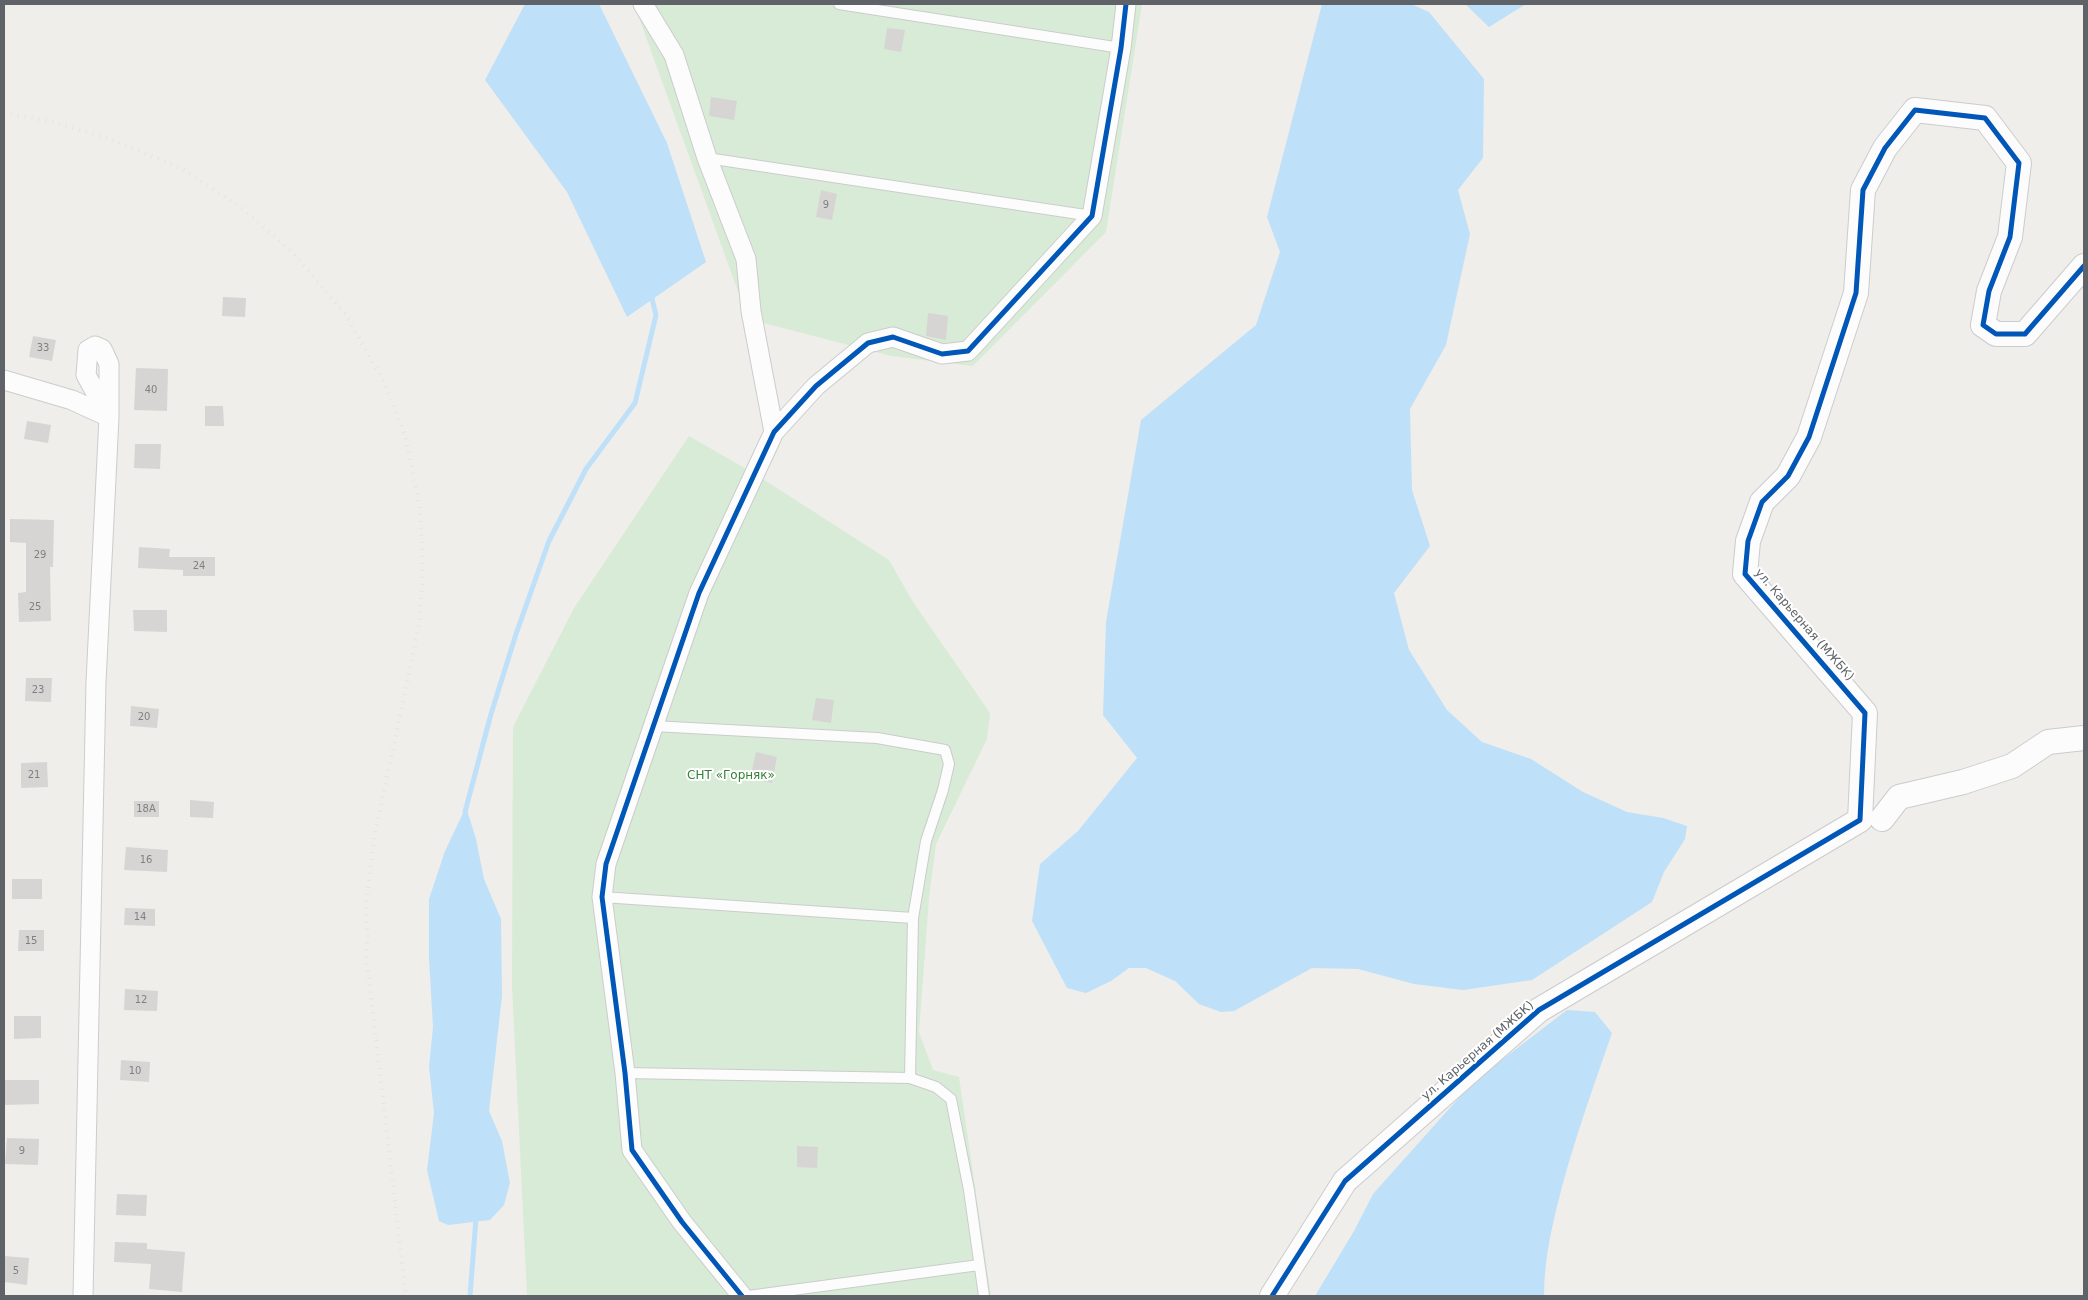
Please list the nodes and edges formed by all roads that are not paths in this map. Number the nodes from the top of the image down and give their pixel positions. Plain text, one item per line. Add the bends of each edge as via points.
1 (643, 4) edge
2 (839, 4) edge
3 (1126, 4) edge
4 (1121, 48) junction
5 (707, 158) junction
6 (1092, 216) junction
7 (2084, 266) edge
8 (4, 380) edge
9 (774, 432) junction
10 (653, 726) junction
11 (2084, 738) edge
12 (1882, 818) dead end
13 (602, 897) junction
14 (913, 918) junction
15 (625, 1073) junction
16 (910, 1078) junction
17 (979, 1265) junction
18 (83, 1296) edge
19 (742, 1296) edge
20 (748, 1296) edge
21 (984, 1296) edge
22 (1272, 1296) edge

1 - 5 street via 674,55
2 - 4 lane
3 - 4 street
4 - 6 street
5 - 6 lane
5 - 9 street via 746,259 751,311
6 - 9 street via 968,351 942,354 892,337 868,343 816,386
7 - 22 street, ул. Карьерная (МЖБК) via 2025,334 1996,334 1983,325 1990,291 2010,238 2020,162 1985,118 1915,110 1884,148 1863,190 1856,293 1809,437 1788,476 1762,502 1748,541 1746,574 1865,713 1860,820 1539,1010 1345,1181
8 - 18 street via 72,400 109,417 96,682
9 - 10 street via 699,593
10 - 13 street via 606,864
10 - 14 lane via 877,738 946,750 948,764 943,790 926,841
11 - 12 street via 2048,742 2012,766 1900,797
13 - 14 lane
13 - 15 street
14 - 16 lane
15 - 16 lane
15 - 19 street via 632,1150 682,1222
16 - 17 lane via 936,1087 951,1099 969,1190
17 - 20 lane
17 - 21 lane

